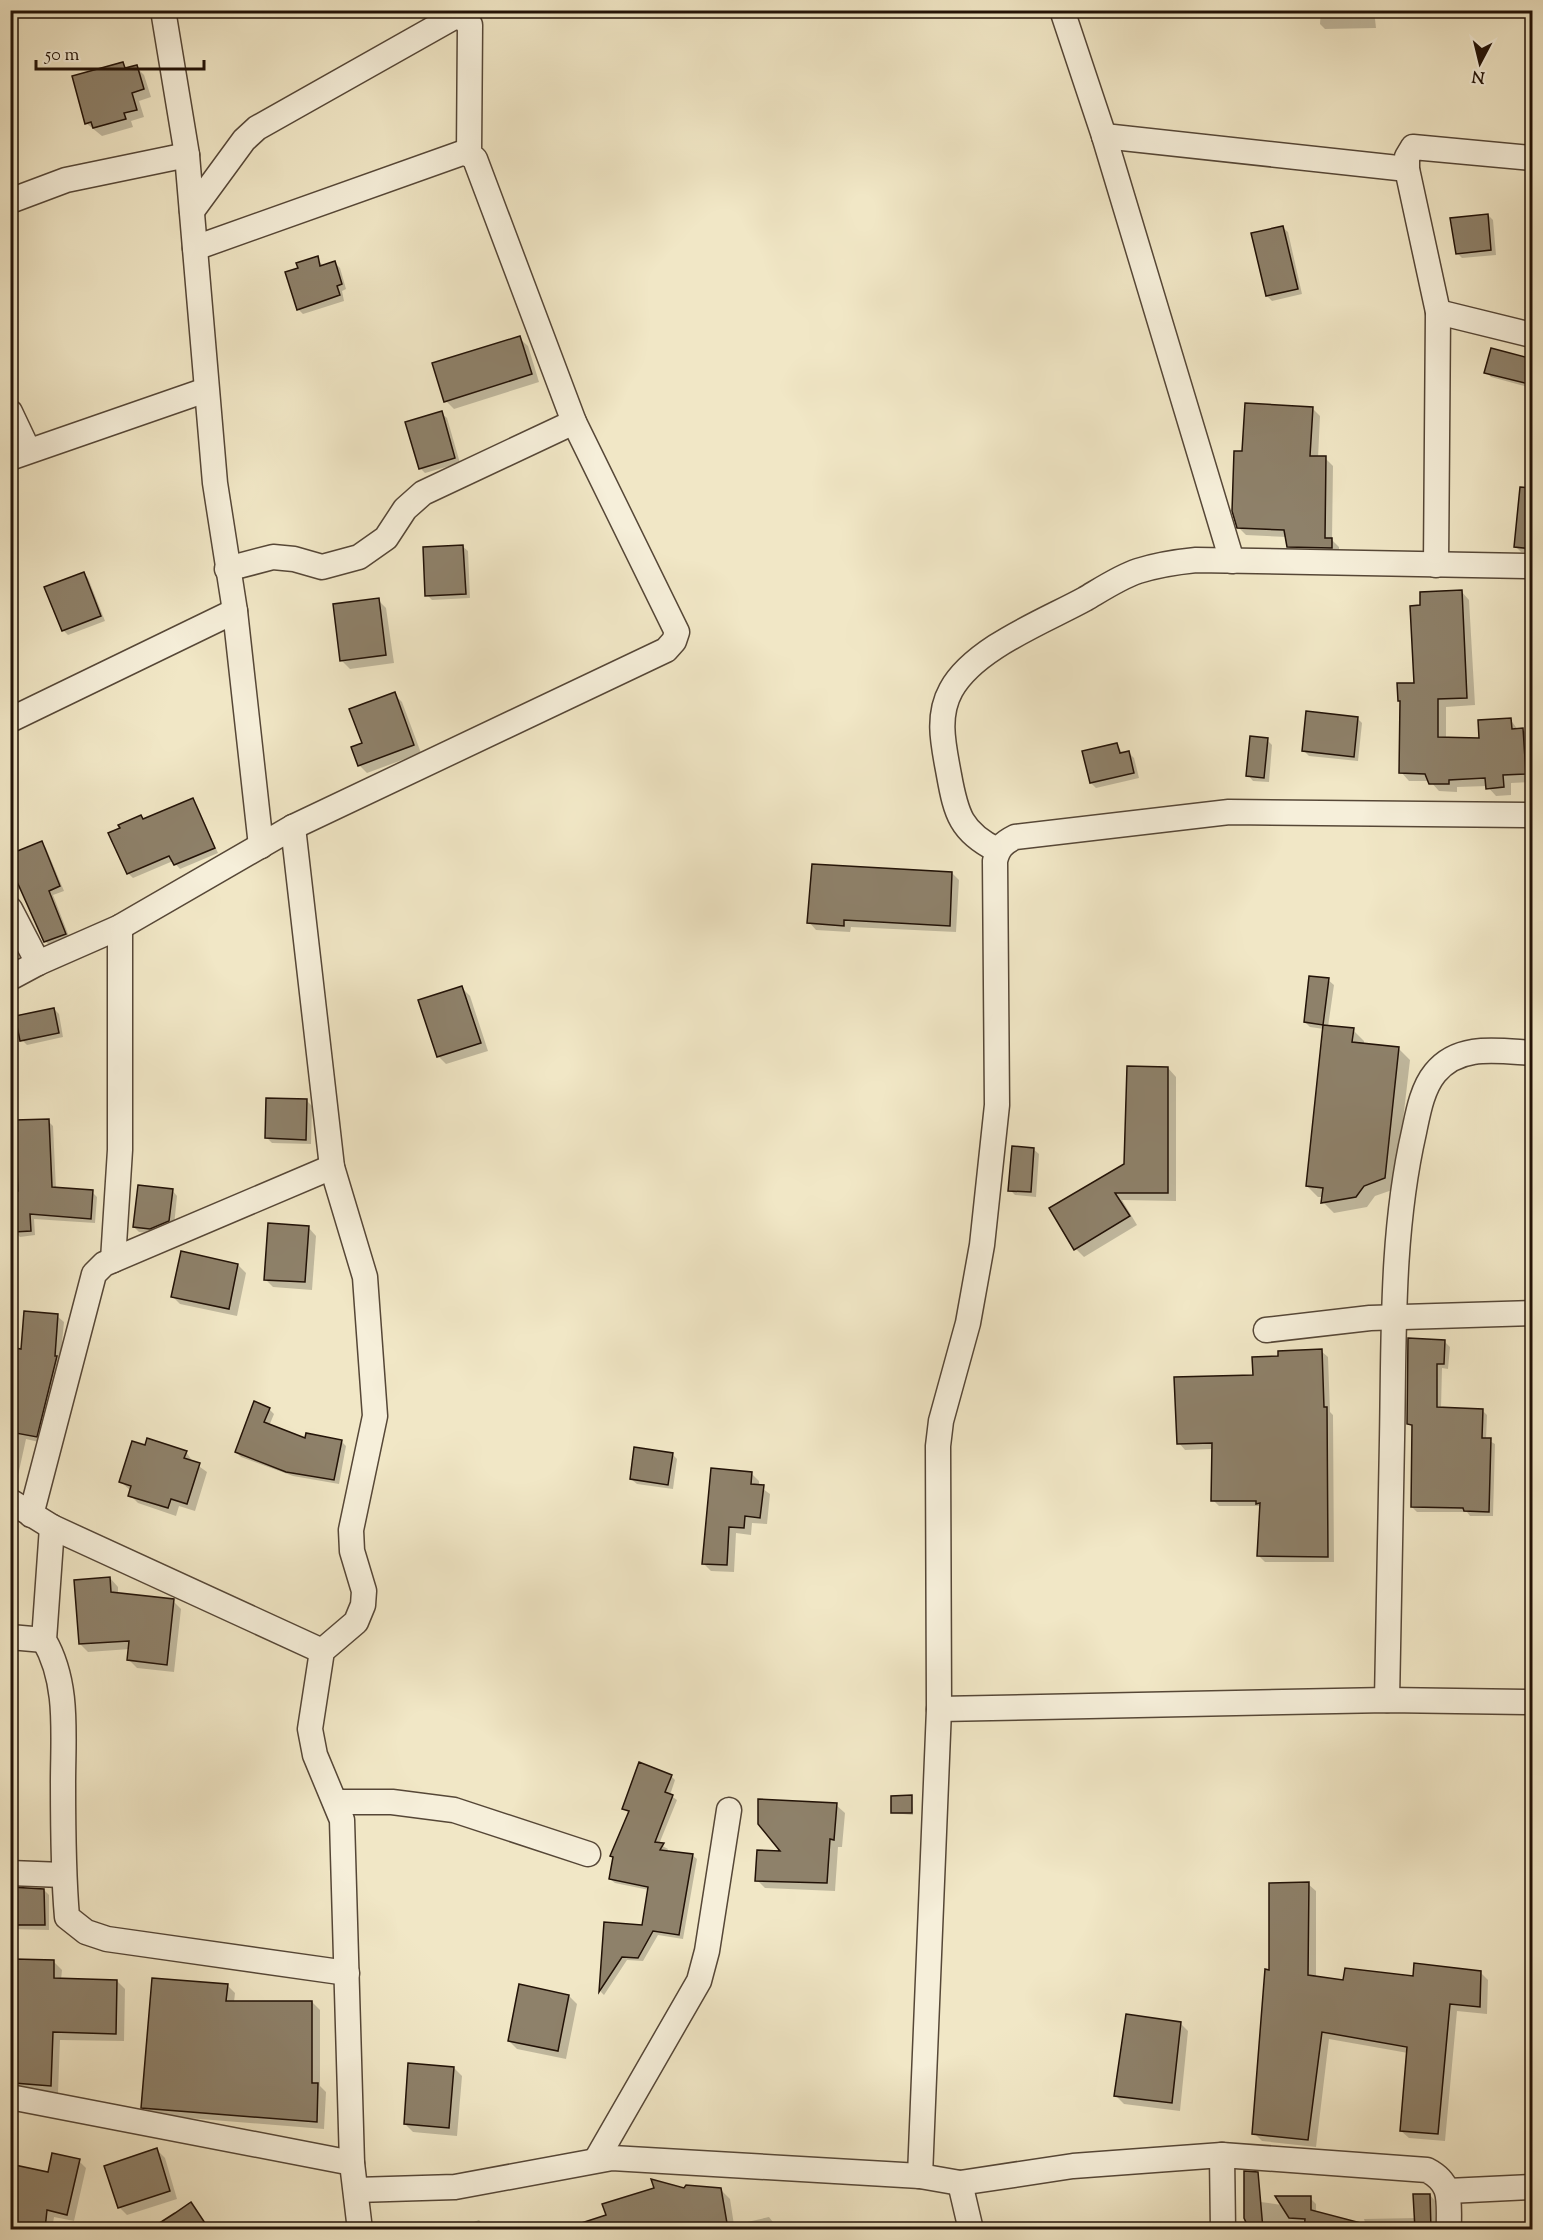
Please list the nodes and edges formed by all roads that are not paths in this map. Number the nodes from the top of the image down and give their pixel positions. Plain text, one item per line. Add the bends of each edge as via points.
1 (1062, 10) edge
2 (169, 13) edge
3 (1104, 136) junction
4 (470, 154) junction
5 (187, 155) junction
6 (1533, 158) edge
7 (1407, 169) junction
8 (10, 201) edge
9 (192, 212) junction
10 (195, 248) junction
11 (1438, 312) junction
12 (1533, 335) edge
13 (206, 390) junction
14 (10, 412) edge
15 (574, 422) junction
16 (19, 454) edge
17 (1232, 561) junction
18 (1436, 565) junction
19 (1533, 566) edge
20 (227, 568) junction
21 (235, 611) junction
22 (10, 720) edge
23 (1533, 815) edge
24 (293, 827) junction
25 (261, 846) junction
26 (998, 850) junction
27 (10, 909) edge
28 (120, 927) junction
29 (38, 963) junction
30 (10, 978) edge
31 (1533, 1053) edge
32 (332, 1167) junction
33 (113, 1260) junction
34 (1533, 1313) edge
35 (1395, 1317) junction
36 (1266, 1330) dead end
37 (10, 1501) edge
38 (31, 1515) junction
39 (52, 1527) junction
40 (10, 1637) edge
41 (44, 1640) junction
42 (322, 1652) junction
43 (1387, 1700) junction
44 (1533, 1702) edge
45 (939, 1709) junction
46 (336, 1802) junction
47 (729, 1810) dead end
48 (588, 1854) dead end
49 (10, 1873) edge
50 (63, 1875) junction
51 (348, 1973) junction
52 (10, 2097) edge
53 (1222, 2155) junction
54 (596, 2160) junction
55 (352, 2163) junction
56 (920, 2176) junction
57 (960, 2183) junction
58 (1533, 2187) edge
59 (356, 2190) junction
60 (1448, 2191) junction
61 (360, 2229) edge
62 (971, 2229) edge
63 (1223, 2229) edge
64 (1449, 2229) edge

1 - 3 street
2 - 5 street
3 - 7 street
3 - 17 street
4 - 9 street via 470,25 454,17 257,128
4 - 10 street via 462,153
4 - 15 street
5 - 8 street via 66,180
5 - 9 street
6 - 7 street via 1413,147 1407,157
7 - 11 street
9 - 10 street
10 - 13 street
11 - 12 street
11 - 18 street
13 - 16 street
13 - 20 street
14 - 16 street
15 - 20 street via 423,493 405,509 386,538 359,557 322,567 273,557
15 - 24 street via 677,632 674,641 666,650
17 - 18 street
17 - 26 street via 1167,563 1135,572 992,649 951,690 941,734 952,792 961,820 975,839
18 - 19 street
20 - 21 street
21 - 22 street
21 - 25 street
23 - 26 street via 1229,812 1016,837
24 - 25 street
24 - 32 street
25 - 28 street
26 - 45 street via 997,1105 980,1256 938,1446
27 - 29 street
28 - 29 street
28 - 33 street via 120,1150
29 - 30 street
31 - 35 street via 1462,1053 1443,1065 1427,1084 1406,1165
32 - 33 street
32 - 42 street via 365,1277 375,1416 351,1530 352,1551 364,1591 363,1605 356,1622
33 - 38 street via 94,1274
34 - 35 street
35 - 36 street
35 - 43 street
37 - 38 street
38 - 39 street
39 - 41 street
39 - 42 street
40 - 41 street
41 - 50 street via 63,1693
42 - 46 street via 310,1729 315,1755
43 - 44 street
43 - 45 street
45 - 56 street
46 - 48 street via 392,1802 454,1810
46 - 51 street via 342,1820
47 - 54 street via 699,1981
49 - 50 street
50 - 51 street via 67,1917 86,1932 107,1939
51 - 55 street
52 - 55 street
53 - 57 street via 1072,2166
53 - 60 street via 1427,2170 1440,2177
53 - 63 street
54 - 56 street
54 - 59 street via 455,2187
55 - 59 street
56 - 57 street
57 - 62 street
58 - 60 street
59 - 61 street
60 - 64 street

